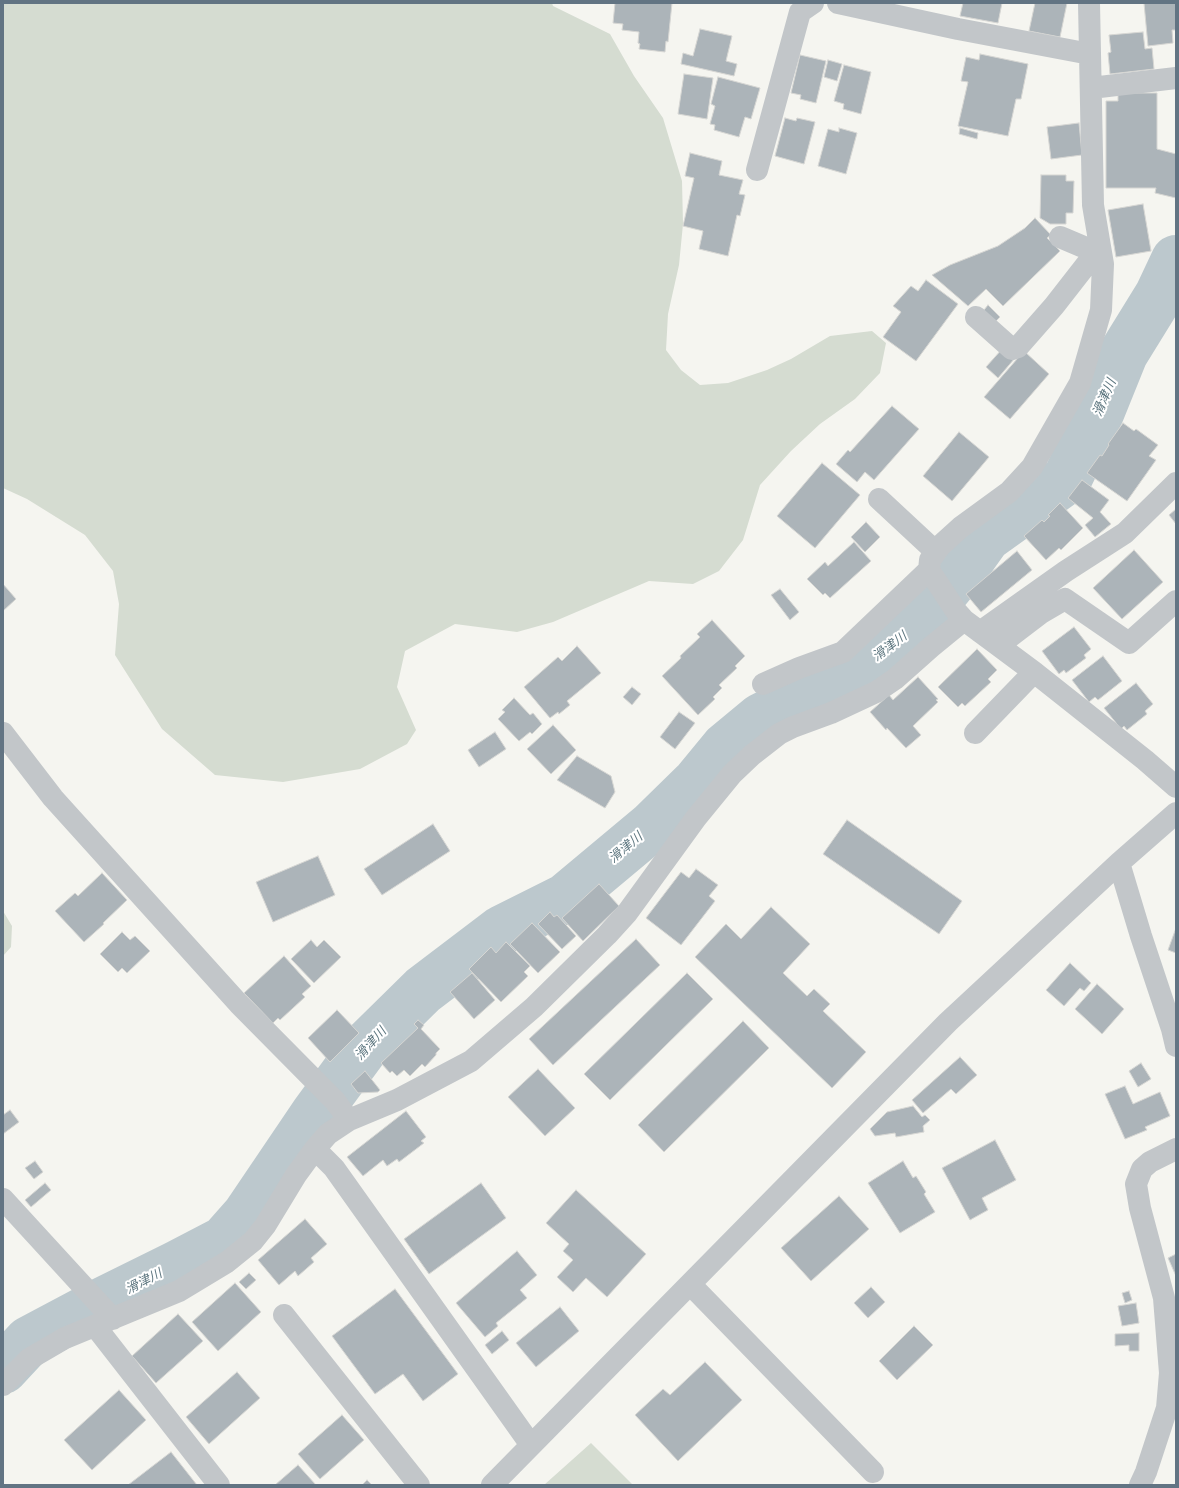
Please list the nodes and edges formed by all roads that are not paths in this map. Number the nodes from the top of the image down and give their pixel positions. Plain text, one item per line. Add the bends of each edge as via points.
1 (806, 3) edge
2 (838, 3) edge
3 (1089, 3) edge
4 (1090, 54) junction
5 (1176, 78) edge
6 (1091, 88) junction
7 (757, 170) dead end
8 (1060, 237) dead end
9 (1100, 247) junction
10 (976, 318) dead end
11 (1176, 483) edge
12 (878, 499) dead end
13 (933, 566) junction
14 (1176, 600) edge
15 (967, 621) junction
16 (999, 645) junction
17 (1034, 672) junction
18 (763, 684) dead end
19 (3, 733) edge
20 (975, 733) dead end
21 (1176, 787) edge
22 (1176, 813) edge
23 (1119, 863) junction
24 (1176, 1046) edge
25 (349, 1120) junction
26 (315, 1149) junction
27 (1176, 1149) edge
28 (3, 1199) edge
29 (690, 1284) junction
30 (284, 1315) dead end
31 (104, 1322) junction
32 (5, 1378) edge
33 (531, 1445) junction
34 (873, 1472) dead end
35 (219, 1485) edge
36 (419, 1485) edge
37 (492, 1485) edge
38 (1140, 1485) edge

1 - 7 street via 800,12
2 - 4 street via 958,30
3 - 4 street
4 - 6 street
5 - 6 street
6 - 9 street via 1093,205
8 - 9 street via 1086,248
9 - 10 street via 1018,347 1012,349
9 - 13 street via 1103,264 1101,310 1080,383 1032,467 1009,492 961,527 940,546
11 - 15 street via 1125,533 1066,571
12 - 13 street
13 - 15 street
13 - 18 street via 843,652
14 - 16 street via 1129,643 1065,599 1041,613
15 - 16 street
15 - 25 street via 876,692 779,734 752,756 732,774 696,818 627,913 607,935 534,1007 476,1057 397,1100
16 - 17 street
17 - 20 street
17 - 21 street
19 - 25 street via 53,798 239,1004 335,1101
22 - 23 street
23 - 24 street
23 - 29 street via 948,1022
25 - 26 street via 328,1134
26 - 31 street via 253,1241 227,1262 179,1291
26 - 33 street via 334,1168
27 - 38 street via 1142,1169 1136,1184 1164,1298 1170,1373 1167,1408
28 - 31 street
29 - 33 street
29 - 34 street
30 - 36 street
31 - 32 street via 65,1338 29,1359
31 - 35 street
33 - 37 street

